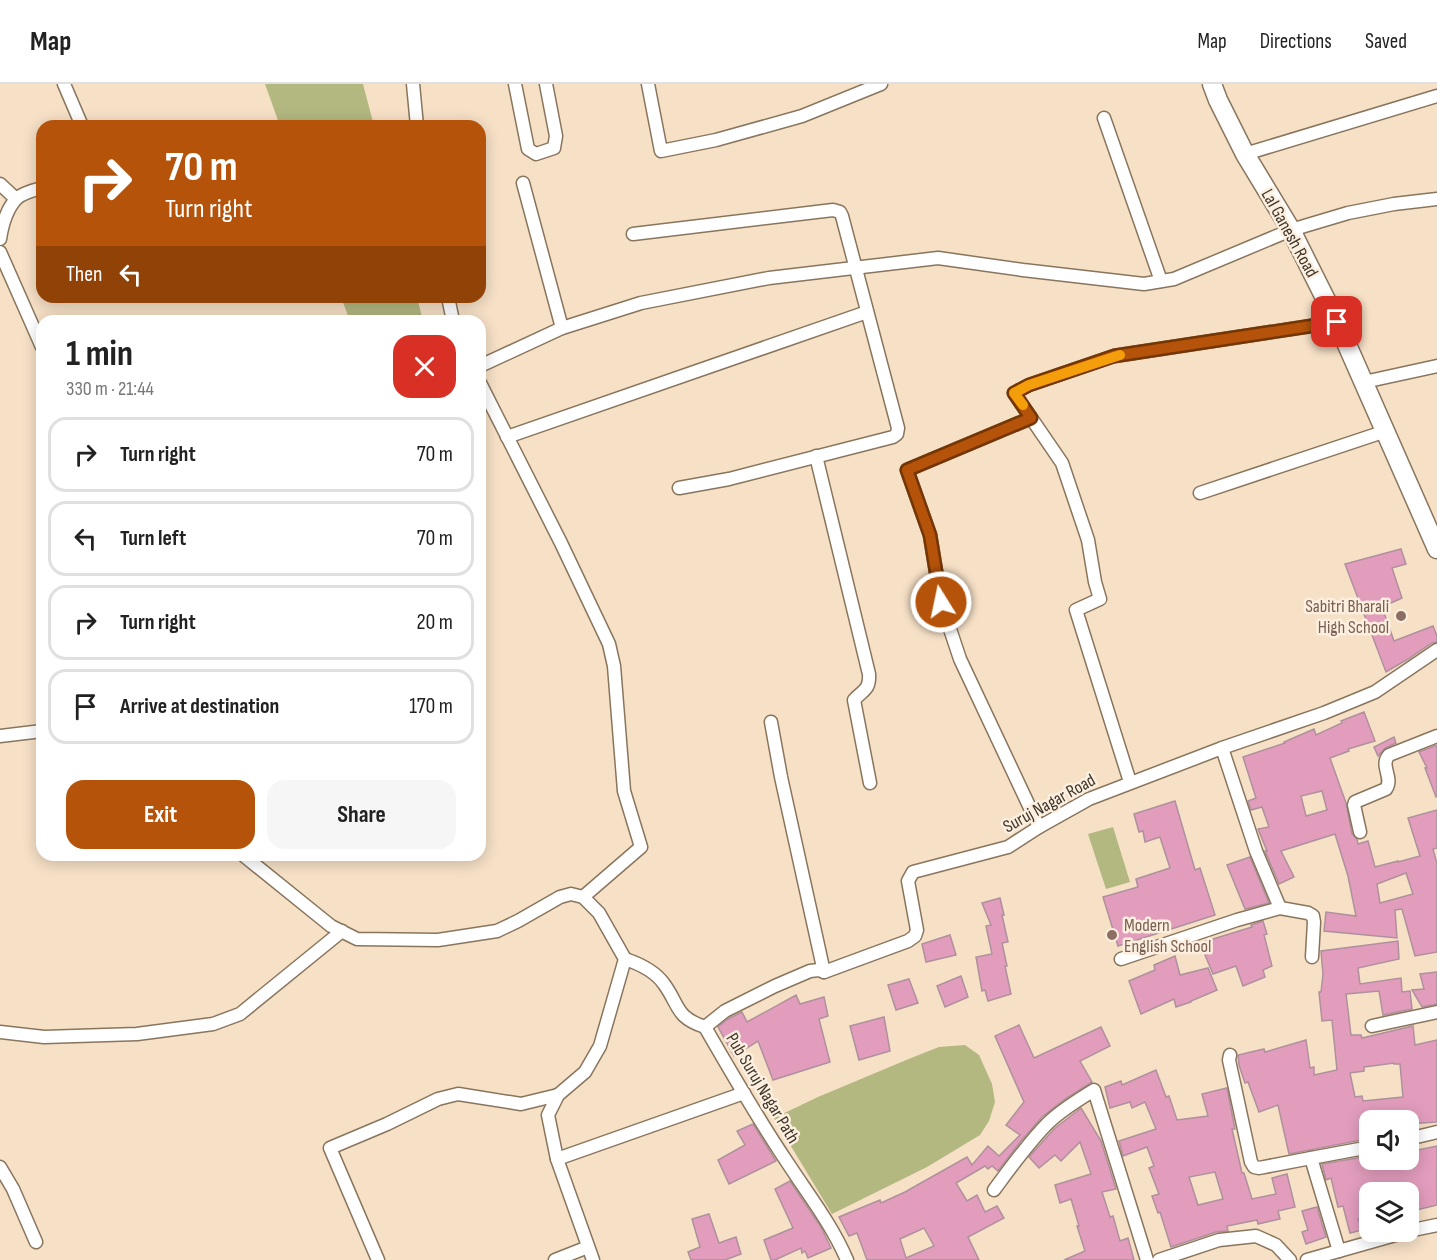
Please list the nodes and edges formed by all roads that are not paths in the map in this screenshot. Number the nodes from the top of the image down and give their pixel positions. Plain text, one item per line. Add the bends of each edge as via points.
1 (65, 84) edge
2 (413, 84) edge
3 (515, 84) edge
4 (546, 84) edge
5 (648, 84) edge
6 (881, 84) edge
7 (1212, 84) edge
8 (1437, 96) edge
9 (1104, 118) dead end
10 (80, 120) edge
11 (416, 120) edge
12 (1245, 154) junction
13 (523, 183) dead end
14 (0, 184) edge
15 (36, 190) edge
16 (16, 199) junction
17 (1437, 199) edge
18 (1291, 230) junction
19 (633, 234) dead end
20 (0, 239) edge
21 (0, 252) edge
22 (856, 267) junction
23 (1161, 281) junction
24 (867, 312) junction
25 (1337, 322) junction
26 (562, 328) junction
27 (36, 333) edge
28 (486, 363) edge
29 (1437, 366) edge
30 (1364, 382) junction
31 (486, 395) edge
32 (1031, 418) junction
33 (1386, 431) junction
34 (507, 436) junction
35 (816, 456) junction
36 (680, 488) dead end
37 (1200, 493) dead end
38 (1437, 549) edge
39 (1437, 650) edge
40 (771, 722) dead end
41 (36, 732) edge
42 (0, 736) edge
43 (1437, 736) edge
44 (1222, 748) junction
45 (1130, 782) junction
46 (870, 783) dead end
47 (1039, 827) junction
48 (1360, 832) dead end
49 (251, 861) edge
50 (584, 897) junction
51 (1280, 908) junction
52 (342, 932) junction
53 (1312, 957) dead end
54 (625, 959) junction
55 (1121, 959) dead end
56 (824, 972) junction
57 (1437, 1012) edge
58 (1372, 1026) dead end
59 (705, 1028) junction
60 (0, 1032) edge
61 (1230, 1055) dead end
62 (744, 1094) junction
63 (558, 1095) junction
64 (1437, 1132) edge
65 (1419, 1136) edge
66 (1359, 1149) edge
67 (1311, 1158) junction
68 (557, 1159) junction
69 (0, 1167) edge
70 (994, 1190) dead end
71 (1437, 1225) edge
72 (1419, 1229) edge
73 (36, 1242) dead end
74 (1370, 1242) edge
75 (588, 1247) junction
76 (1339, 1251) junction
77 (378, 1260) edge
78 (555, 1260) edge
79 (593, 1260) edge
80 (847, 1260) edge
81 (1147, 1260) edge
82 (1160, 1260) edge
83 (1290, 1260) edge
84 (1307, 1260) edge

1 - 10 street
2 - 11 street
3 - 4 street via 528,149 536,154 554,148 556,136
5 - 6 street via 661,151 802,116
7 - 12 main road, Lal Ganesh Road
8 - 12 street
9 - 23 street
12 - 18 main road, Lal Ganesh Road
13 - 26 street
14 - 16 street
15 - 16 street
16 - 20 street via 2,223
17 - 18 street via 1348,213
18 - 23 street
18 - 25 main road, Lal Ganesh Road
19 - 22 street via 833,210 842,216
21 - 27 street
22 - 23 street via 938,258 1144,284
22 - 24 street
22 - 26 street via 769,278 641,303
24 - 34 street
24 - 35 street via 897,434
25 - 30 main road, Lal Ganesh Road
25 - 32 street via 1114,356 1014,393
26 - 28 street
29 - 30 street
30 - 33 main road, Lal Ganesh Road
31 - 34 street
32 - 45 street via 1062,463 1088,540 1100,598 1076,610
32 - 47 street via 907,470 930,535 941,602 960,658
33 - 37 street
33 - 38 main road, Lal Ganesh Road
34 - 50 street via 609,644 614,666 624,791 641,847
35 - 36 street
35 - 46 street via 869,674 867,689 854,700
39 - 44 street, Suruj Nagar Road via 1375,692
40 - 56 street
41 - 42 street
43 - 48 street via 1385,759 1389,785 1355,802
44 - 45 street, Suruj Nagar Road
44 - 51 street via 1256,851
45 - 47 street, Suruj Nagar Road
47 - 56 street, Suruj Nagar Road via 1008,847 913,872 908,881 915,936
49 - 52 street
50 - 52 street via 560,897 497,931 438,940 357,939
50 - 54 street via 599,913
51 - 53 street via 1312,916
51 - 55 street
52 - 60 street via 240,1014 213,1024 125,1034 44,1037
54 - 59 street, Pub Suruj Nagar Path via 659,977 681,1014
54 - 63 street via 600,1046 585,1072
56 - 59 street, Suruj Nagar Road via 810,971 775,986 725,1011
57 - 58 street
59 - 62 street, Pub Suruj Nagar Path
61 - 67 street via 1254,1167
62 - 68 street
62 - 80 street, Pub Suruj Nagar Path via 820,1209
63 - 68 street via 548,1114
63 - 77 street via 521,1104 458,1094 438,1099 330,1148
64 - 65 street
66 - 67 street
67 - 76 street
68 - 75 street
69 - 73 street
70 - 81 street via 1048,1123 1094,1090
71 - 72 street
74 - 76 street
75 - 78 street
75 - 79 street
76 - 84 street
82 - 83 street via 1220,1240 1256,1236 1276,1245

